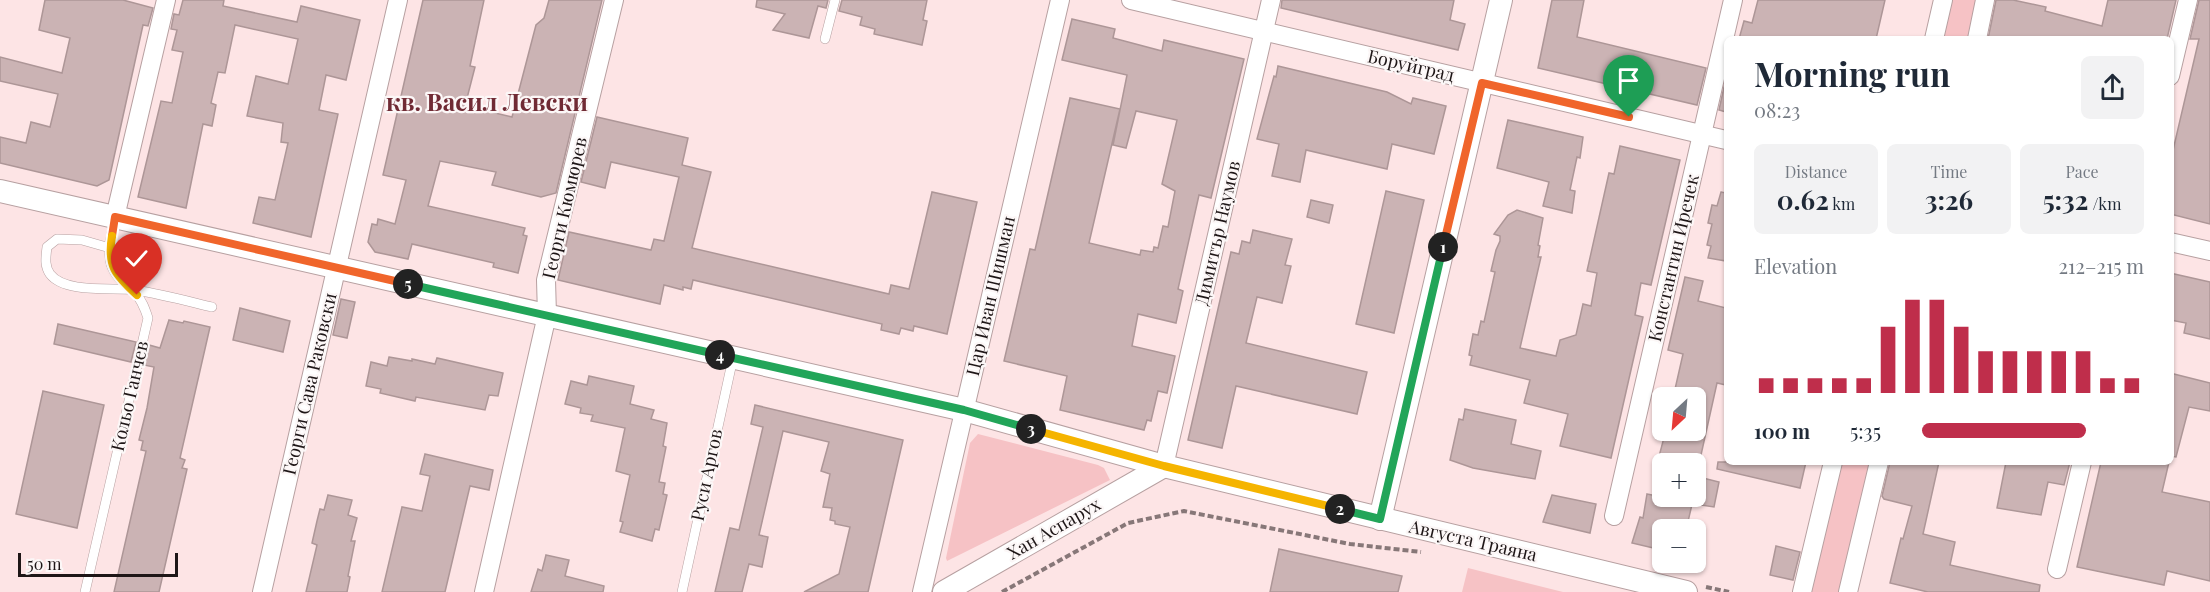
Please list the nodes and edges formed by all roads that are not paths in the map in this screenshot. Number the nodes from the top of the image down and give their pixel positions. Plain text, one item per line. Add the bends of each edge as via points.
1 (166, 0) edge
2 (398, 0) edge
3 (614, 0) edge
4 (835, 0) edge
5 (1060, 0) edge
6 (1131, 0) edge
7 (1271, 0) edge
8 (1502, 0) edge
9 (1733, 0) edge
10 (1943, 0) edge
11 (1986, 0) edge
12 (2188, 0) edge
13 (1264, 32) junction
14 (1725, 36) edge
15 (1935, 36) edge
16 (1978, 36) edge
17 (825, 39) dead end
18 (1724, 39) edge
19 (2174, 59) edge
20 (1482, 83) junction
21 (1702, 134) junction
22 (1724, 140) edge
23 (0, 191) edge
24 (115, 217) junction
25 (2174, 243) edge
26 (110, 248) junction
27 (2210, 251) edge
28 (336, 267) junction
29 (131, 290) junction
30 (212, 307) dead end
31 (547, 315) junction
32 (733, 358) junction
33 (964, 410) junction
34 (1832, 465) edge
35 (1878, 465) edge
36 (2081, 465) edge
37 (1164, 466) junction
38 (1614, 516) dead end
39 (1380, 519) junction
40 (2057, 569) dead end
41 (1696, 589) edge
42 (85, 592) edge
43 (262, 592) edge
44 (484, 592) edge
45 (682, 592) edge
46 (922, 592) edge
47 (944, 592) edge
48 (1802, 592) edge
49 (1848, 592) edge

1 - 24 street, Кольо Ганчев
2 - 28 street, Георги Сава Раковски
3 - 31 street, Георги Кюмюрев via 546,280
4 - 17 lane
5 - 33 street, Цар Иван Шишман
6 - 13 street, Боруйград
7 - 13 street, Димитър Наумов
8 - 20 street
9 - 14 street, Константин Иречек
10 - 15 street
11 - 16 street
12 - 19 street
13 - 20 street, Боруйград
13 - 37 street, Димитър Наумов
18 - 21 street, Константин Иречек
20 - 21 street, Боруйград
20 - 39 street
21 - 22 street, Боруйград
21 - 38 street, Константин Иречек
23 - 24 street, Августа Траяна
24 - 26 lane, Кольо Ганчев
24 - 28 street, Августа Траяна
25 - 27 street
26 - 29 lane, Кольо Ганчев via 116,274
26 - 29 lane via 57,238 47,247 46,263 51,275 66,284
28 - 31 street, Августа Траяна
28 - 43 street, Георги Сава Раковски
29 - 30 lane
29 - 42 lane, Кольо Ганчев via 145,307 148,318
31 - 32 street, Августа Траяна
31 - 44 street, Георги Кюмюрев
32 - 33 street, Августа Траяна
32 - 45 lane, Руси Аргов
33 - 37 street, Августа Траяна
33 - 46 street, Цар Иван Шишман
34 - 48 street
35 - 49 street
36 - 40 street
37 - 39 street, Августа Траяна
37 - 47 street, Хан Аспарух
39 - 41 street, Августа Траяна

